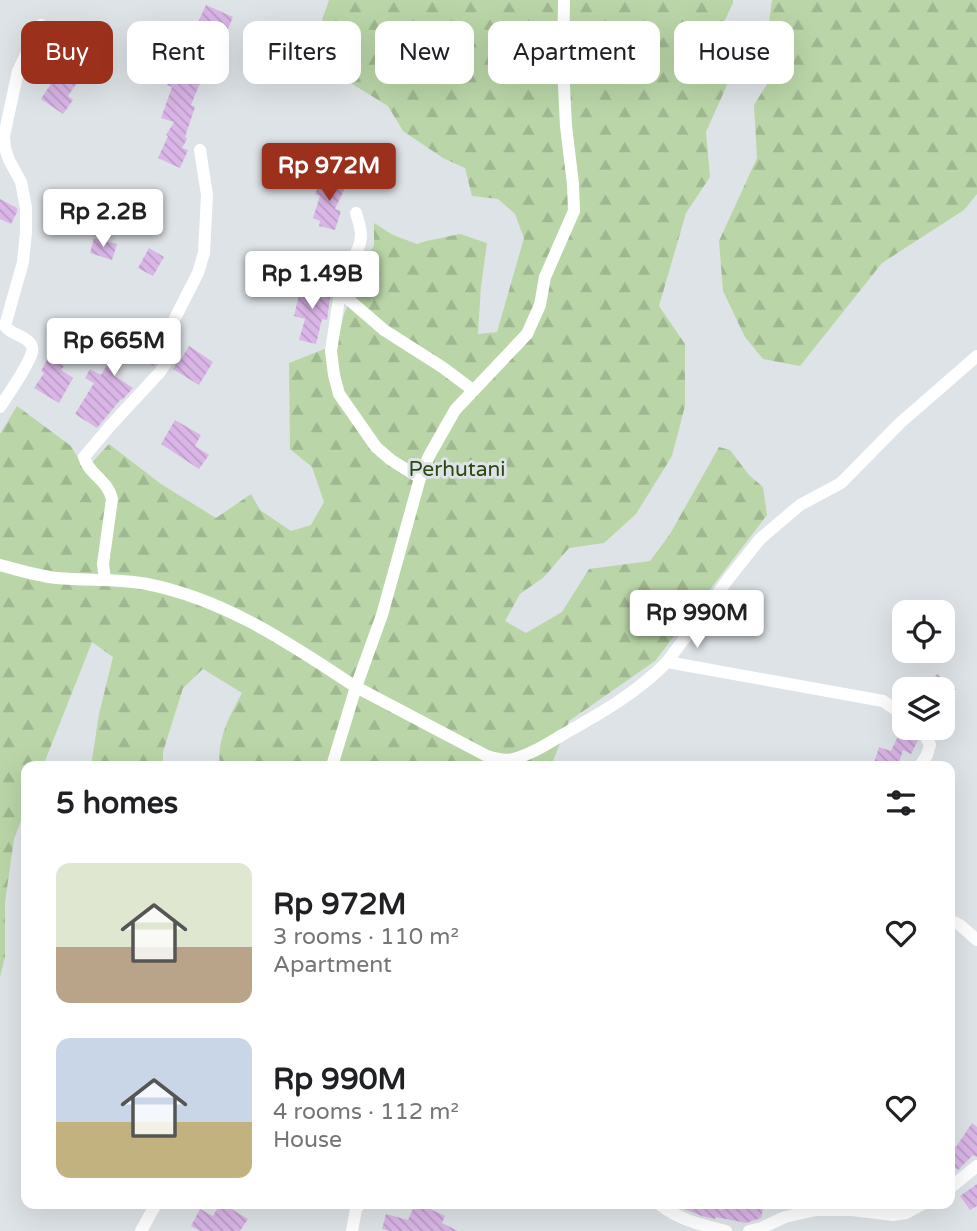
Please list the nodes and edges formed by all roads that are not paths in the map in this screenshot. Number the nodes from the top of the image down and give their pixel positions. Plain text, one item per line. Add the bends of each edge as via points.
1 (564, 0) edge
2 (21, 65) edge
3 (200, 150) dead end
4 (356, 213) dead end
5 (340, 292) junction
6 (977, 356) edge
7 (473, 390) junction
8 (0, 407) edge
9 (419, 478) junction
10 (0, 565) edge
11 (105, 579) junction
12 (667, 662) junction
13 (356, 687) junction
14 (892, 707) edge
15 (928, 740) edge
16 (334, 761) edge
17 (923, 761) edge
18 (955, 922) edge
19 (977, 940) edge
20 (977, 1166) edge
21 (955, 1184) edge
22 (153, 1209) edge
23 (356, 1209) edge
24 (665, 1209) edge
25 (914, 1209) edge
26 (141, 1231) edge
27 (352, 1231) edge
28 (726, 1231) edge
29 (749, 1231) edge

1 - 7 street via 566,126 574,211 545,277 540,305 527,334
2 - 8 street via 4,135 9,160 21,182 26,232 23,262 5,326 25,338 32,352
3 - 11 street via 207,195 204,253 171,326 174,350 84,457 112,499
4 - 5 street via 360,243 341,280
5 - 7 street via 384,330
5 - 9 street via 331,351 339,394 376,447
6 - 12 street via 900,423 841,483 800,505 760,539
7 - 9 street via 440,434
9 - 13 street via 382,615
10 - 11 street via 54,577
11 - 13 street via 150,585 223,608 269,631
12 - 13 street via 607,709 512,759 487,756
12 - 14 street via 883,701
13 - 16 street
15 - 17 street
18 - 19 street
20 - 21 street
22 - 26 street
23 - 27 street
24 - 28 street via 685,1220
25 - 29 street via 893,1215 816,1210

